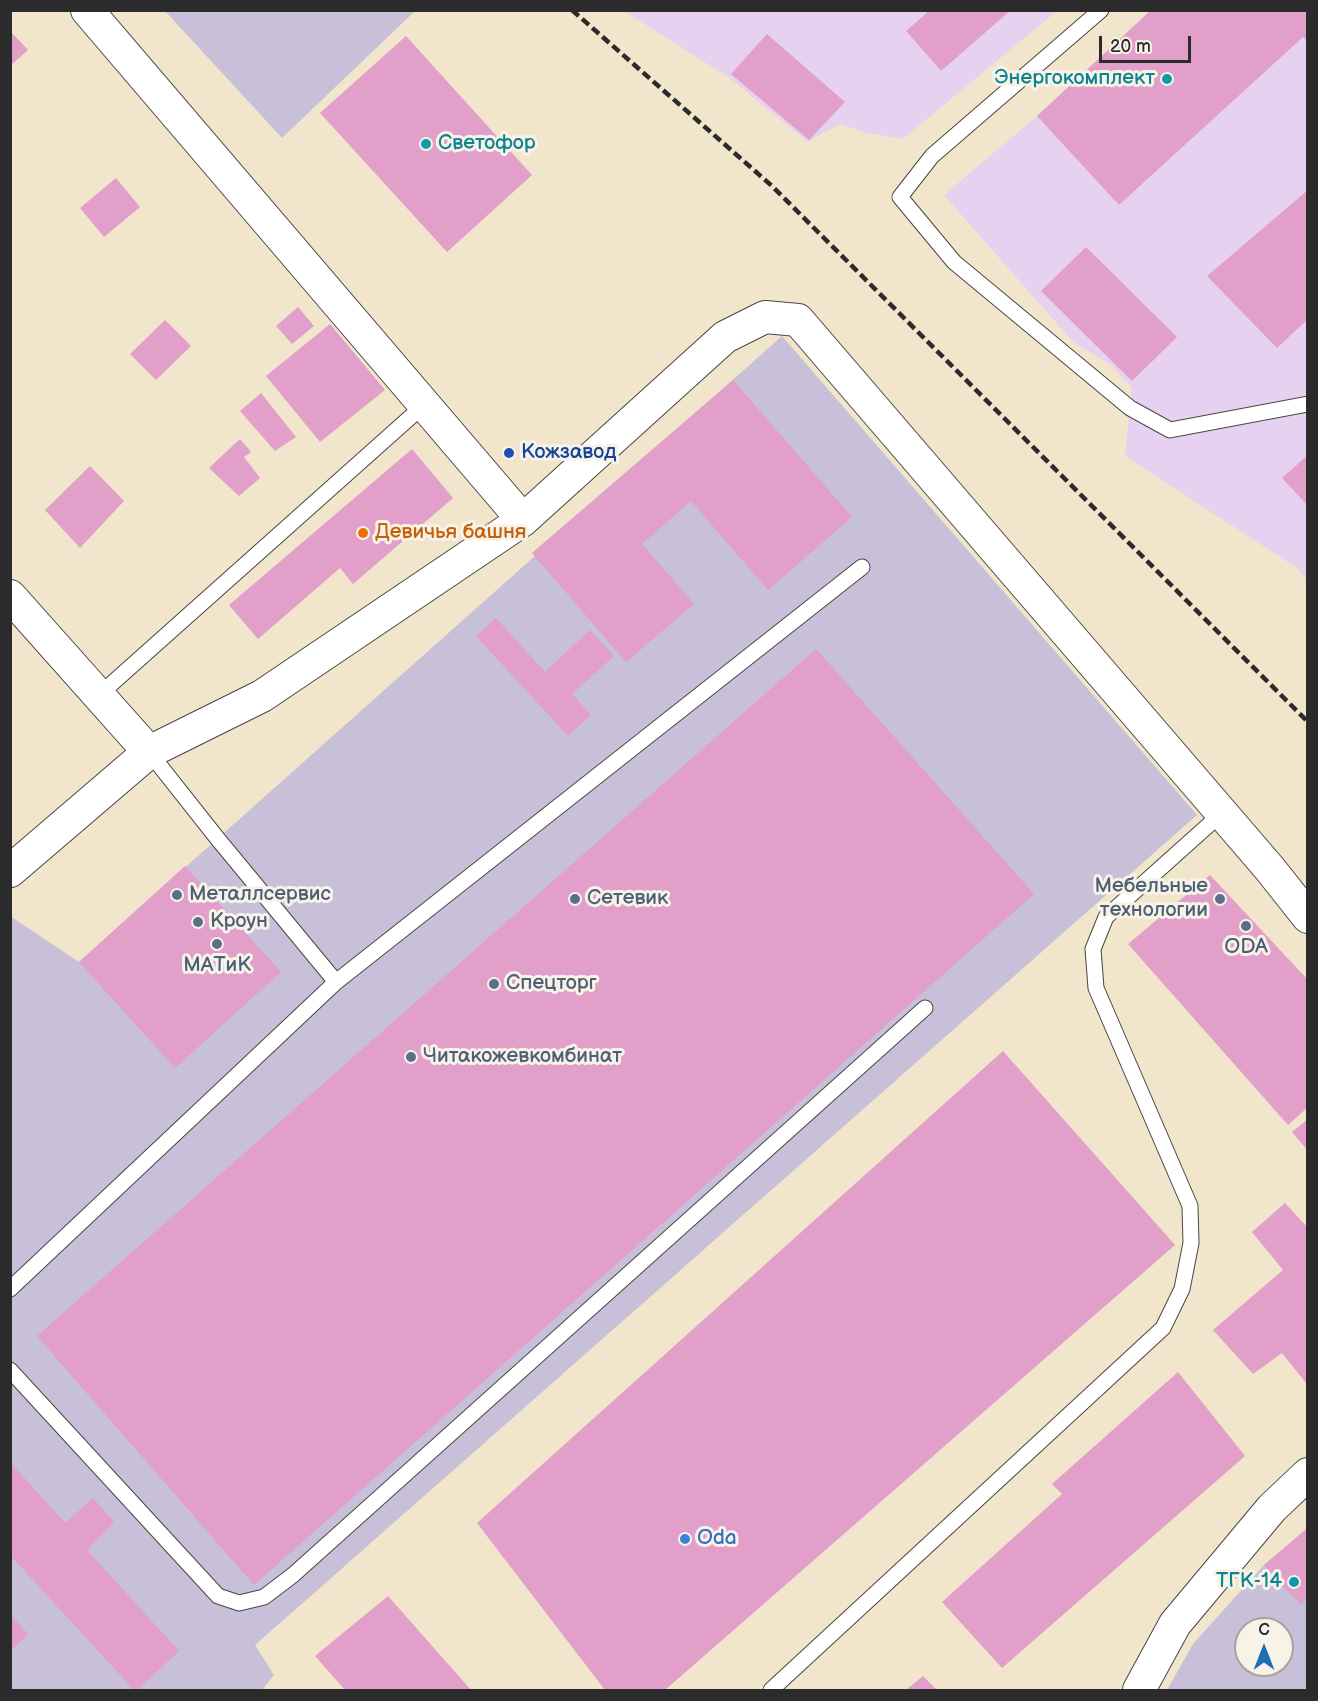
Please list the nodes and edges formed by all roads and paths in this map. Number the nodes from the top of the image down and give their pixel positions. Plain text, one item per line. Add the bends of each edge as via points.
1 (87, 10) edge
2 (1101, 10) edge
3 (1308, 404) edge
4 (424, 405) junction
5 (523, 520) junction
6 (862, 567) dead end
7 (10, 596) edge
8 (99, 695) junction
9 (149, 752) junction
10 (1222, 813) junction
11 (10, 870) edge
12 (1308, 917) edge
13 (336, 982) junction
14 (925, 1008) dead end
15 (10, 1289) edge
16 (10, 1370) edge
17 (1308, 1474) edge
18 (771, 1690) edge
19 (1139, 1690) edge

1 - 4 street
2 - 3 lane via 932,156 900,197 954,262 1130,408 1170,430
4 - 5 street
4 - 8 lane
5 - 9 street via 262,696
5 - 10 street via 725,337 765,316 798,320
6 - 13 lane
7 - 8 street
8 - 9 street
9 - 11 street
9 - 13 lane
10 - 12 street
10 - 18 lane via 1106,917 1093,949 1096,988 1190,1206 1191,1243 1182,1289 1163,1328
13 - 15 lane
14 - 16 lane via 264,1597 239,1602 218,1596
17 - 19 street via 1272,1508 1174,1624

